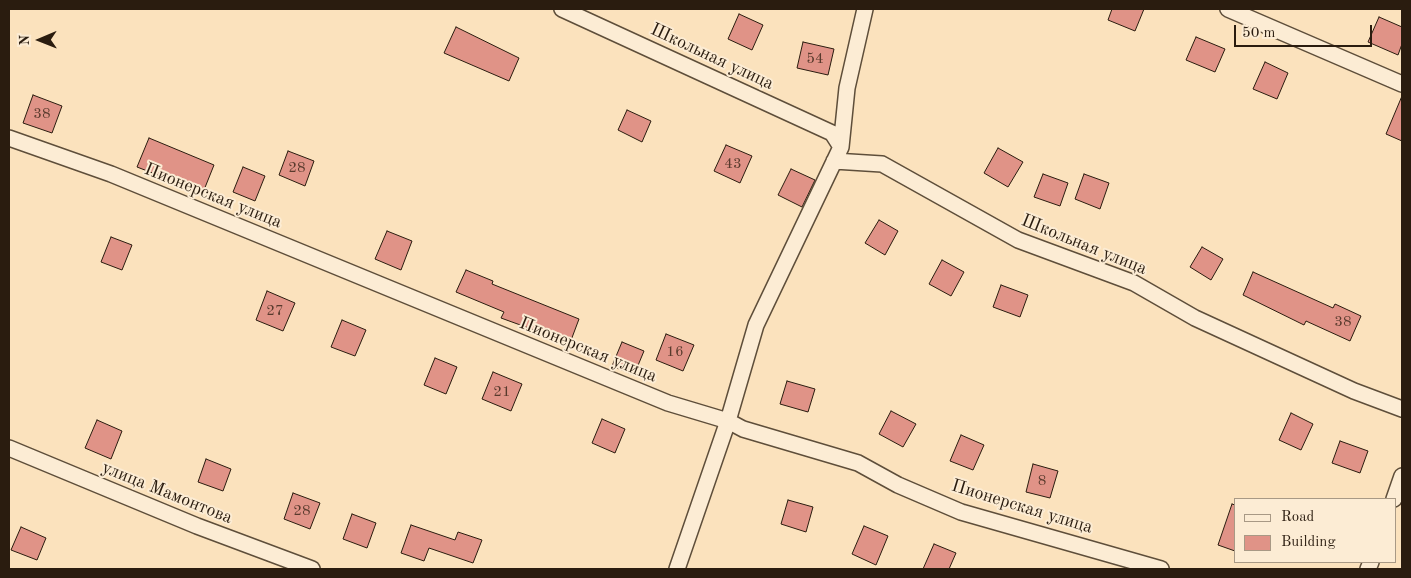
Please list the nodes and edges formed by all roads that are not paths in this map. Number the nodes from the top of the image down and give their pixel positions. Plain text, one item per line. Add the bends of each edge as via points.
1 (562, 9) edge
2 (865, 9) edge
3 (1228, 9) edge
4 (1402, 84) edge
5 (9, 138) edge
6 (838, 154) junction
7 (1402, 409) edge
8 (728, 421) junction
9 (9, 448) edge
10 (1402, 476) edge
11 (1394, 498) edge
12 (312, 569) edge
13 (677, 569) edge
14 (1161, 569) edge

1 - 6 street, Школьная улица via 832,133
2 - 6 street via 847,88
3 - 4 street
5 - 8 street, Пионерская улица via 111,174 668,403
6 - 7 street, Школьная улица via 882,164 1018,240 1134,282 1195,318 1354,391
6 - 8 street via 756,325
8 - 13 street
8 - 14 street, Пионерская улица via 743,429 858,463 898,485 961,512
9 - 12 street, улица Мамонтова
10 - 11 street

